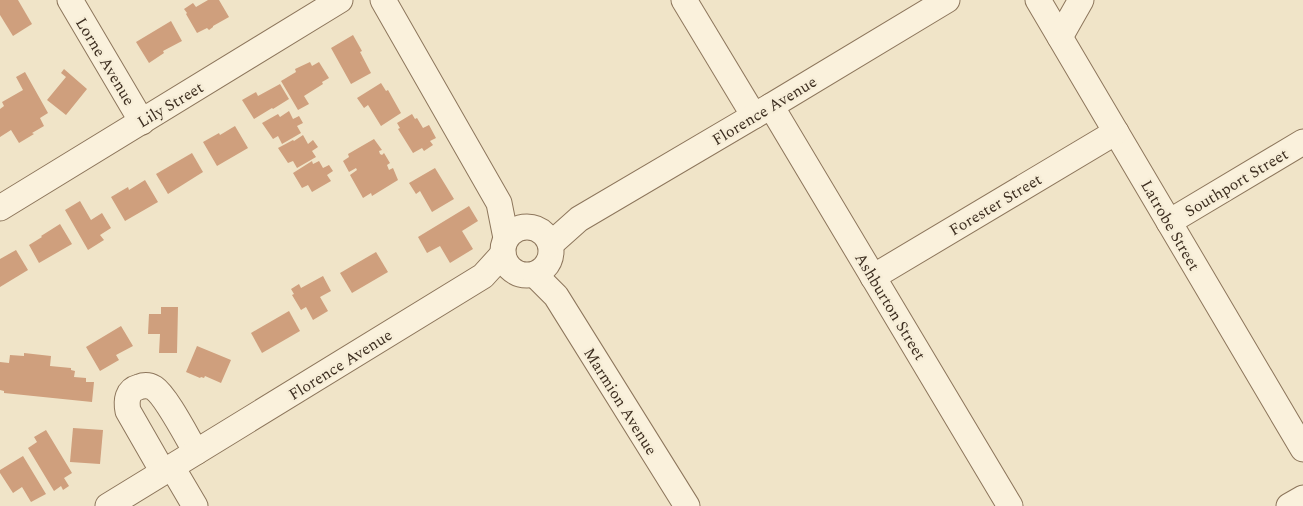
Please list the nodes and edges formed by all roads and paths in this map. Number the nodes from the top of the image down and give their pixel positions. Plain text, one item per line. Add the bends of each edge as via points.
1 (70, 0) edge
2 (340, 0) edge
3 (383, 0) edge
4 (684, 0) edge
5 (948, 0) edge
6 (1038, 0) edge
7 (1081, 0) edge
8 (914, 8) edge
9 (1060, 37) junction
10 (762, 111) junction
11 (142, 122) junction
12 (1116, 132) junction
13 (1303, 142) edge
14 (0, 208) edge
15 (1169, 222) junction
16 (528, 250) junction
17 (873, 276) junction
18 (1303, 449) edge
19 (196, 452) junction
20 (167, 470) junction
21 (1303, 498) edge
22 (108, 506) edge
23 (195, 506) edge
24 (687, 506) edge
25 (1010, 506) edge
26 (1290, 506) edge

1 - 11 street, Lorne Avenue
2 - 11 street, Lily Street
3 - 16 street
4 - 10 street, Ashburton Street
5 - 8 street, Florence Avenue
6 - 9 street, Latrobe Street
7 - 9 street
8 - 10 street, Florence Avenue
9 - 12 street, Latrobe Street
10 - 16 street, Florence Avenue
10 - 17 street, Ashburton Street
11 - 14 street, Lily Street
12 - 15 street, Latrobe Street
12 - 17 street, Forester Street
13 - 15 street, Southport Street
15 - 18 street, Latrobe Street
16 - 19 street, Florence Avenue
16 - 24 street, Marmion Avenue
17 - 25 street, Ashburton Street
19 - 20 street, Florence Avenue
19 - 20 street via 170,408 153,387 134,388 126,403 128,411
20 - 22 street, Florence Avenue
20 - 23 street
21 - 26 street

